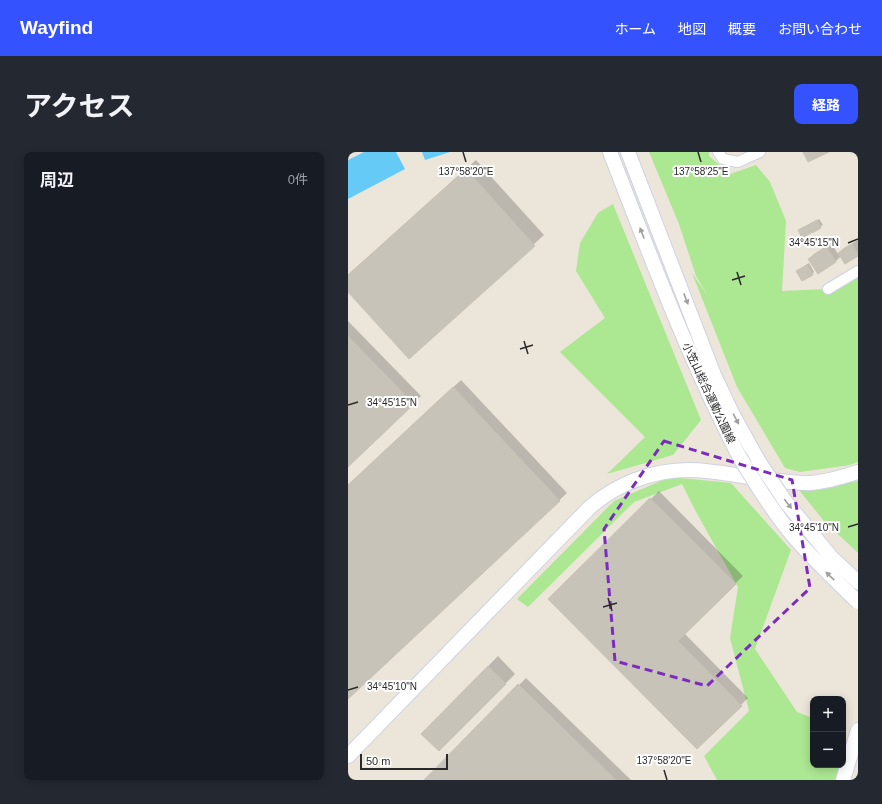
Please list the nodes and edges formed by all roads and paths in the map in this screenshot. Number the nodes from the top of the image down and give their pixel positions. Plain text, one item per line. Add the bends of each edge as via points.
1 (610, 152) edge
2 (628, 152) edge
3 (718, 152) edge
4 (760, 152) edge
5 (858, 271) edge
6 (828, 288) dead end
7 (858, 472) edge
8 (858, 582) edge
9 (858, 602) edge
10 (858, 730) edge
11 (348, 756) edge
12 (843, 780) edge

9 -> 1 main road, 小笠山総合運動公園線, bridge via 822,569 793,536 738,456 695,366
2 -> 8 main road, 小笠山総合運動公園線, bridge via 714,375 733,415 785,501 832,558
3 - 4 street via 723,159 738,162
5 - 6 street
7 - 11 main road via 811,483 690,470 673,471 643,477 613,490 589,508
10 - 12 main road

